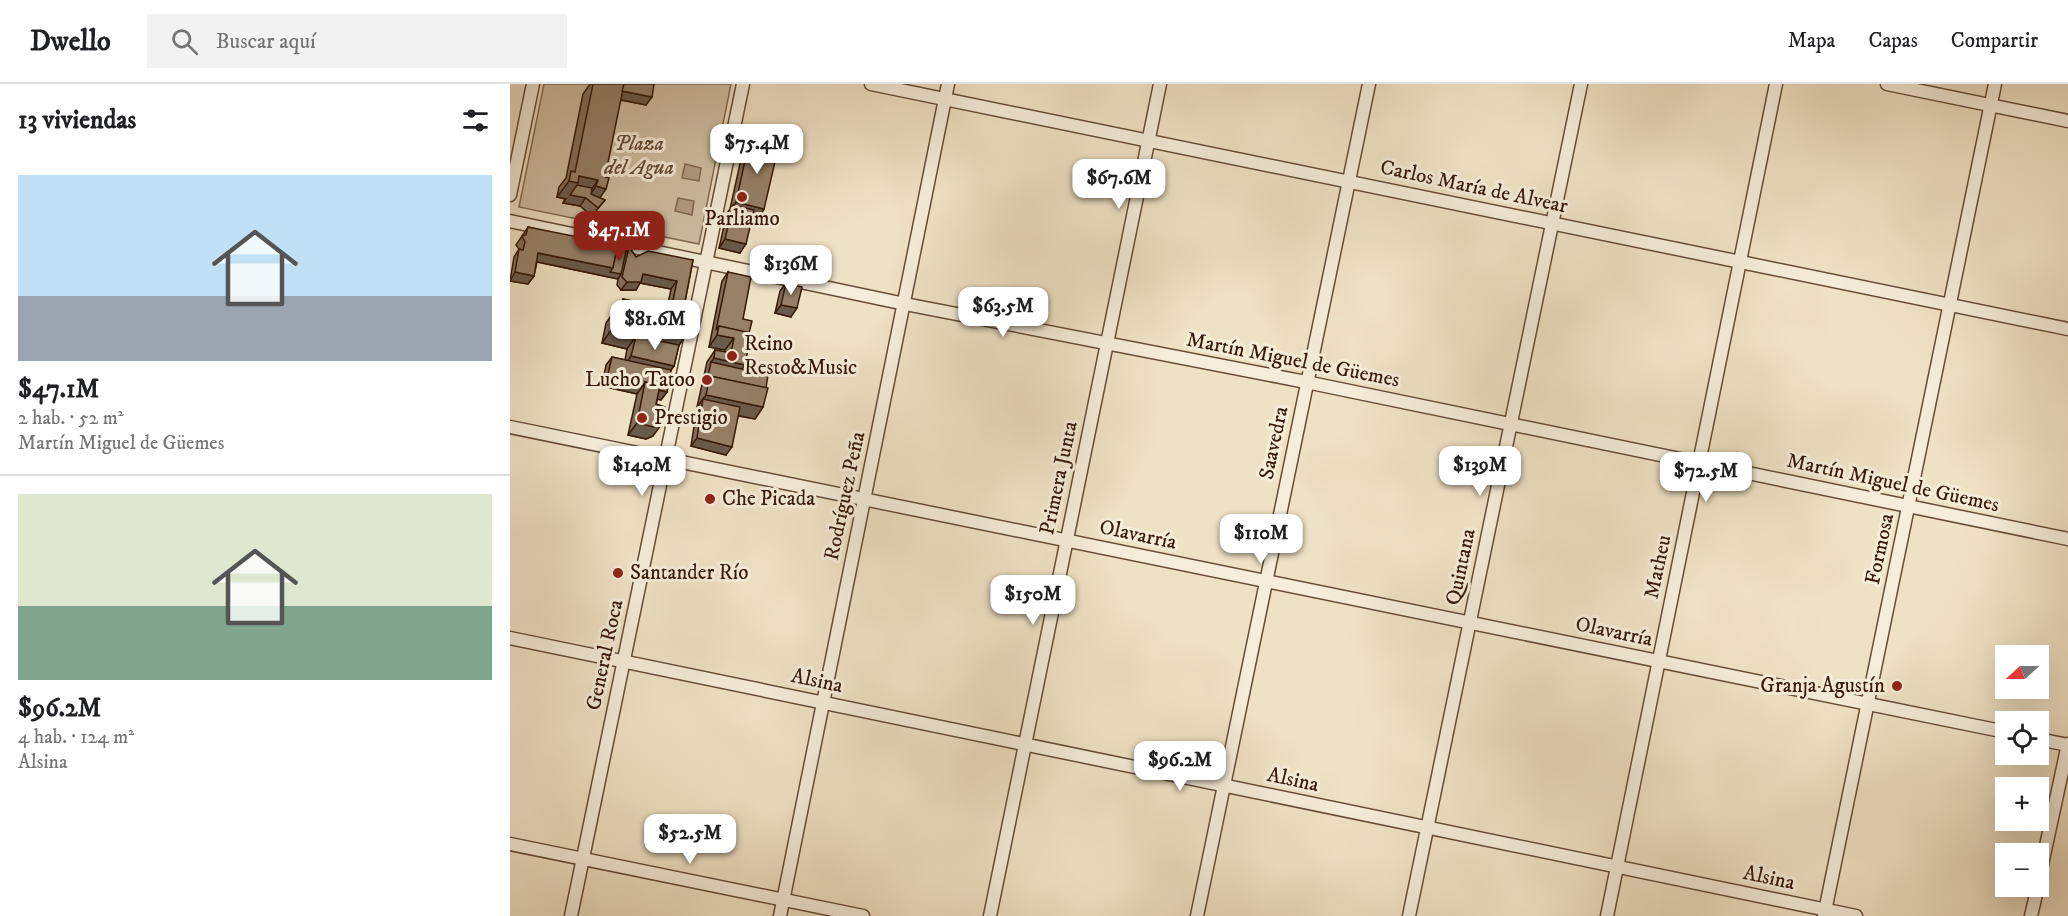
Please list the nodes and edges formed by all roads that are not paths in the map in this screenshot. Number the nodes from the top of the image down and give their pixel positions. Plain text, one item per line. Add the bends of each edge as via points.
1 (533, 84) edge
2 (743, 84) edge
3 (871, 84) edge
4 (948, 84) edge
5 (1160, 84) edge
6 (1369, 84) edge
7 (1581, 84) edge
8 (1776, 84) edge
9 (1887, 84) edge
10 (1995, 84) edge
11 (945, 99) junction
12 (1991, 105) junction
13 (2068, 121) edge
14 (1148, 141) junction
15 (1347, 181) junction
16 (510, 195) edge
17 (510, 221) edge
18 (1552, 224) junction
19 (706, 262) junction
20 (1740, 262) junction
21 (905, 304) junction
22 (1950, 305) junction
23 (2068, 329) edge
24 (1107, 342) junction
25 (1306, 382) junction
26 (1510, 424) junction
27 (510, 427) edge
28 (665, 458) junction
29 (1699, 463) junction
30 (864, 499) junction
31 (1909, 507) junction
32 (2068, 539) edge
33 (1066, 540) junction
34 (1265, 581) junction
35 (1470, 623) junction
36 (510, 638) edge
37 (623, 661) junction
38 (1658, 661) junction
39 (823, 702) junction
40 (1868, 704) junction
41 (1995, 730) edge
42 (2049, 741) edge
43 (1024, 744) junction
44 (2068, 745) edge
45 (1224, 785) junction
46 (1427, 827) junction
47 (2047, 843) edge
48 (510, 844) edge
49 (582, 859) junction
50 (1617, 867) junction
51 (2035, 897) edge
52 (783, 900) junction
53 (1825, 913) edge
54 (571, 916) edge
55 (780, 916) edge
56 (863, 916) edge
57 (990, 916) edge
58 (1197, 916) edge
59 (1409, 916) edge
60 (1607, 916) edge
61 (1856, 916) edge
62 (2031, 916) edge

1 - 16 street
2 - 19 street, General Roca
3 - 11 street, Carlos María de Alvear
4 - 11 street, Rodríguez Peña
5 - 14 street, Primera Junta
6 - 15 street, Saavedra
7 - 18 street, Quintana
8 - 20 street, Matheu
9 - 12 street
10 - 12 street, Formosa
11 - 14 street, Carlos María de Alvear
11 - 21 street, Rodríguez Peña
12 - 13 street
12 - 22 street, Formosa
14 - 15 street, Carlos María de Alvear
14 - 24 street, Primera Junta
15 - 18 street, Carlos María de Alvear
15 - 25 street, Saavedra
17 - 19 street, Martín Miguel de Güemes
18 - 20 street, Carlos María de Alvear
18 - 26 street, Quintana
19 - 21 street, Martín Miguel de Güemes
19 - 28 street, General Roca
20 - 22 street, Carlos María de Alvear
20 - 29 street, Matheu
21 - 24 street, Martín Miguel de Güemes
21 - 30 street, Rodríguez Peña
22 - 23 street, Carlos María de Alvear
22 - 31 street, Formosa
24 - 25 street, Martín Miguel de Güemes
24 - 33 street, Primera Junta
25 - 26 street, Martín Miguel de Güemes
25 - 34 street, Saavedra
26 - 29 street, Martín Miguel de Güemes
26 - 35 street, Quintana
27 - 28 street, Olavarría
28 - 30 street, Olavarría
28 - 37 street, General Roca
29 - 31 street, Martín Miguel de Güemes
29 - 38 street, Matheu
30 - 33 street, Olavarría
30 - 39 street, Rodríguez Peña
31 - 32 street, Martín Miguel de Güemes
31 - 40 street, Formosa
33 - 34 street, Olavarría
33 - 43 street, Primera Junta
34 - 35 street, Olavarría
34 - 45 street, Saavedra
35 - 38 street, Olavarría
35 - 46 street, Quintana
36 - 37 street, Alsina
37 - 39 street, Alsina
37 - 49 street, General Roca
38 - 40 street, Olavarría
38 - 50 street, Matheu
39 - 43 street, Alsina
39 - 52 street, Rodríguez Peña
40 - 41 street, Olavarría
40 - 53 street, Formosa
42 - 44 street
43 - 45 street, Alsina
43 - 57 street, Primera Junta
44 - 47 street
45 - 46 street, Alsina
45 - 58 street, Saavedra
46 - 50 street, Alsina
46 - 59 street, Quintana
48 - 49 street
49 - 52 street
49 - 54 street, General Roca
50 - 53 street, Alsina
50 - 60 street, Matheu
51 - 62 street
52 - 55 street, Rodríguez Peña
52 - 56 street
53 - 61 street, Alsina

